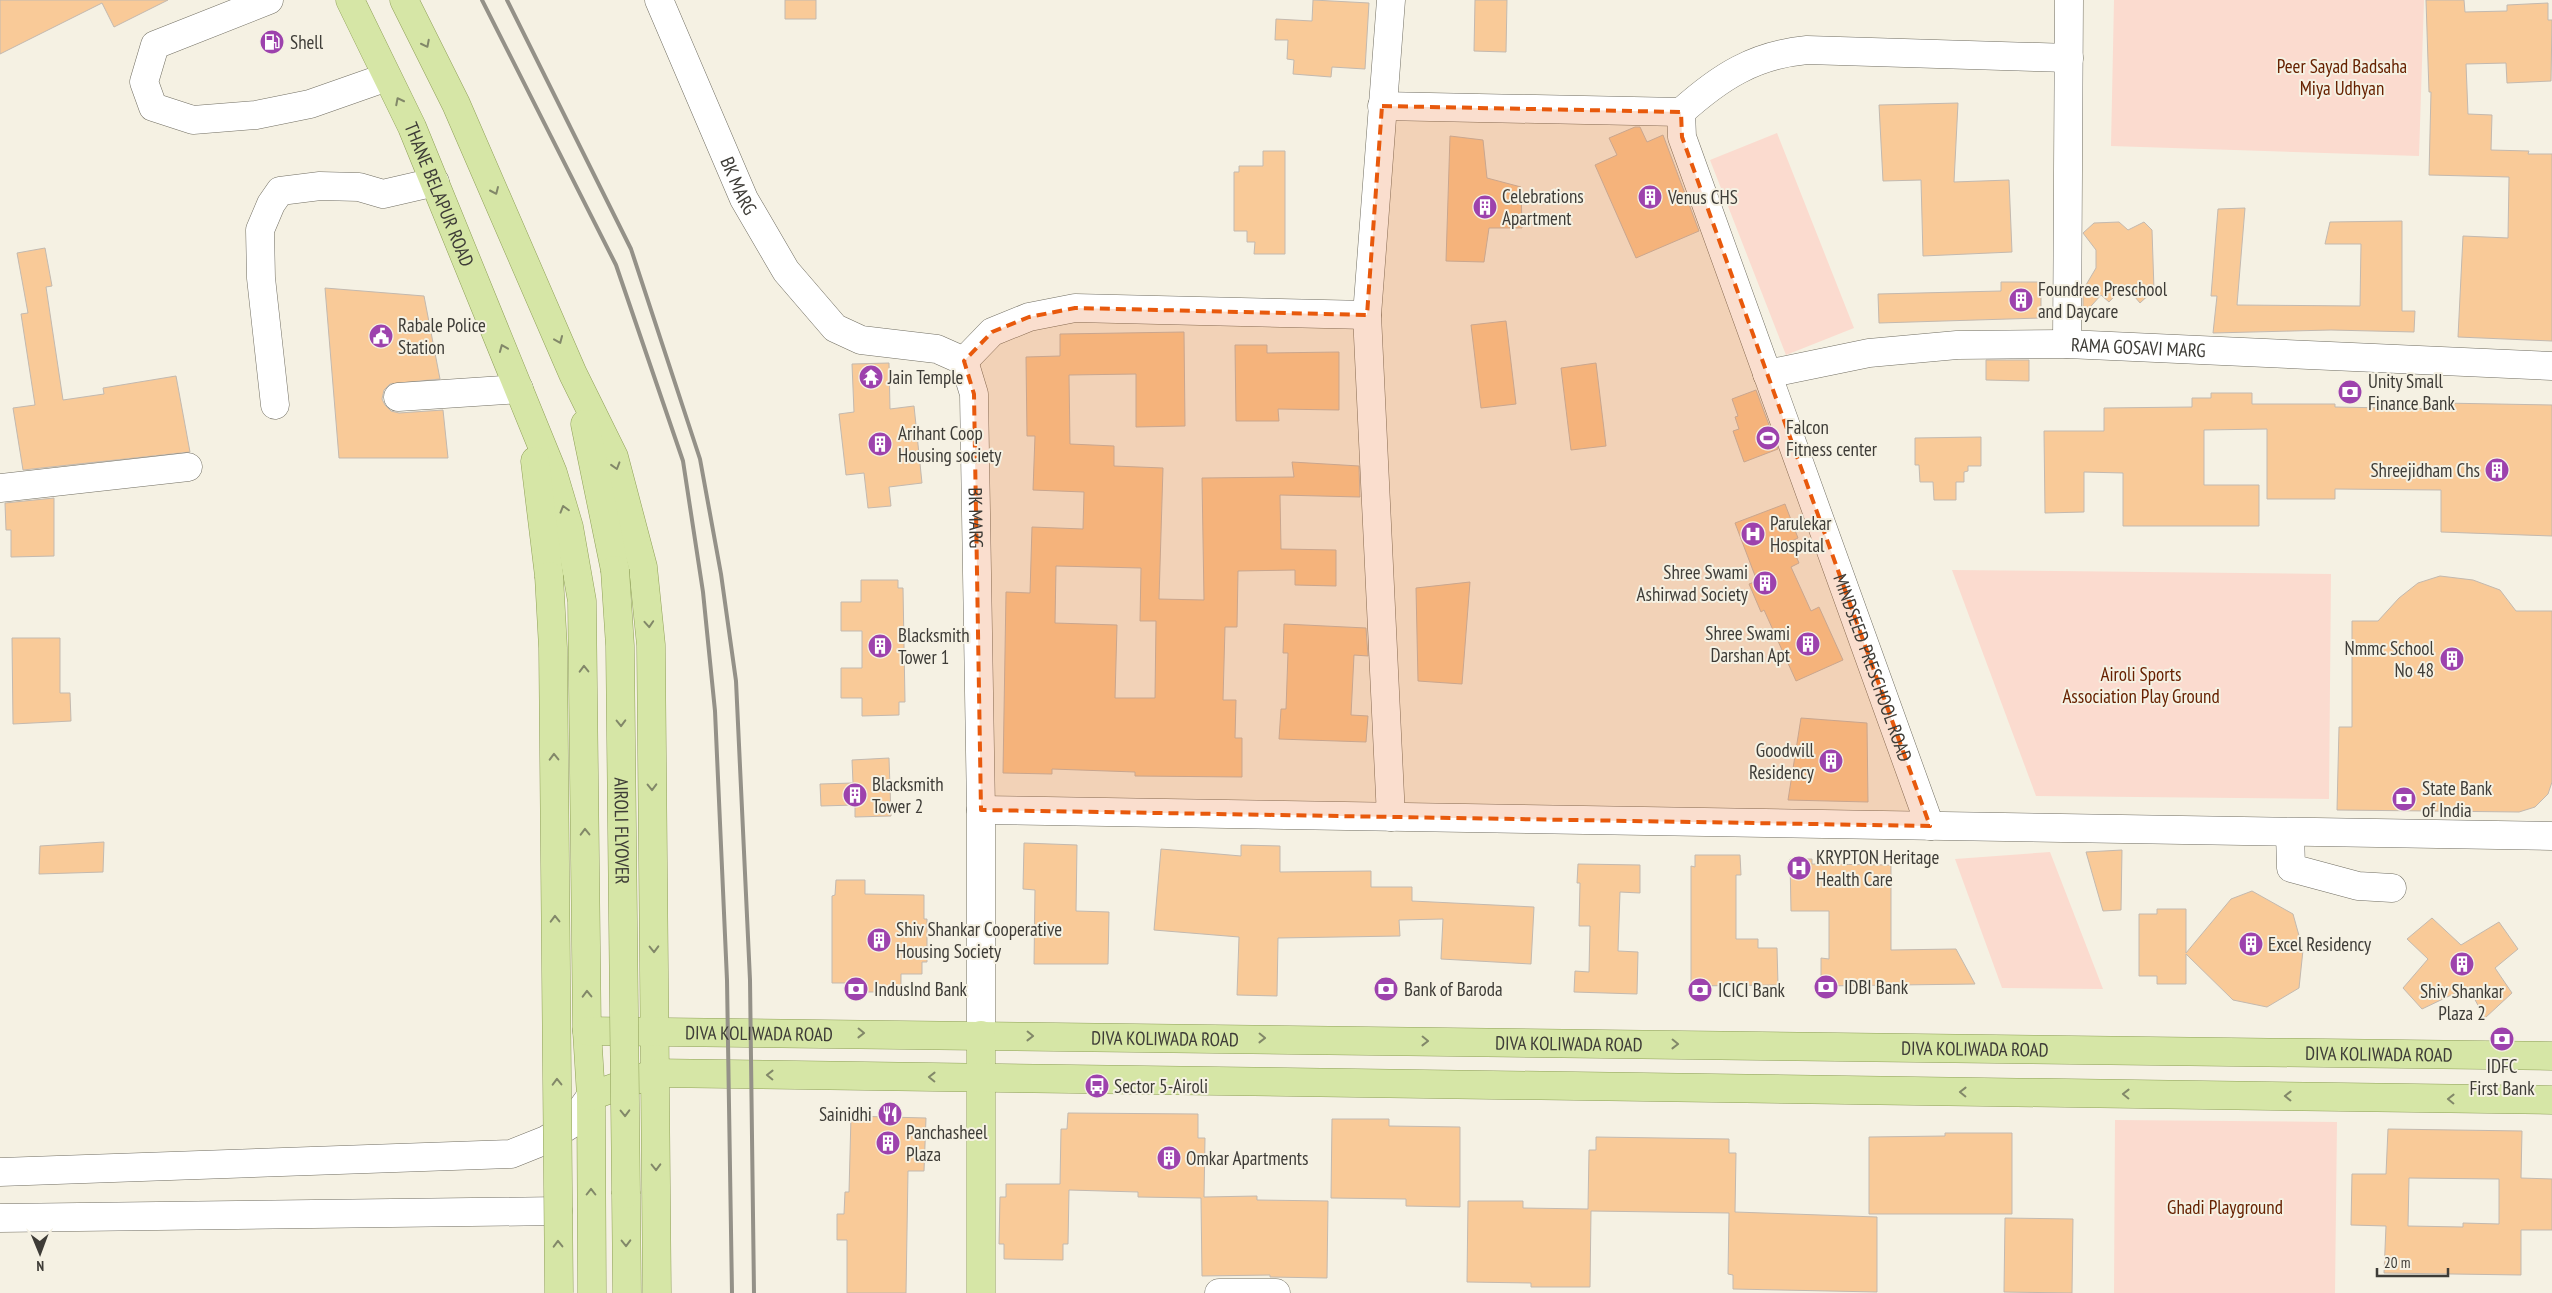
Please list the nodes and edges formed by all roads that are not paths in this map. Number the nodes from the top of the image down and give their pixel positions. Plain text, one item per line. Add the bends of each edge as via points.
1 (269, 0) edge
2 (350, 0) edge
3 (404, 0) edge
4 (659, 0) edge
5 (1391, 0) edge
6 (2069, 0) edge
7 (2069, 58) junction
8 (386, 77) junction
9 (1382, 106) junction
10 (1681, 112) junction
11 (435, 182) junction
12 (1366, 315) junction
13 (2067, 344) junction
14 (964, 361) junction
15 (2552, 366) edge
16 (573, 374) junction
17 (1767, 374) junction
18 (520, 391) junction
19 (398, 397) dead end
20 (274, 405) dead end
21 (188, 467) dead end
22 (0, 488) edge
23 (981, 810) junction
24 (1391, 817) junction
25 (1930, 826) junction
26 (2290, 832) junction
27 (2552, 836) edge
28 (2392, 888) dead end
29 (655, 1030) junction
30 (587, 1031) junction
31 (981, 1035) junction
32 (2552, 1056) edge
33 (655, 1073) junction
34 (981, 1078) junction
35 (591, 1096) junction
36 (2552, 1100) edge
37 (0, 1172) edge
38 (558, 1211) junction
39 (0, 1218) edge
40 (559, 1293) edge
41 (592, 1293) edge
42 (627, 1293) edge
43 (657, 1293) edge
44 (981, 1293) edge
45 (1219, 1293) edge
46 (1276, 1293) edge

1 - 8 street via 155,45 144,82 153,108 193,120 256,115 310,104
2 - 8 main road, THANE BELAPUR ROAD
3 -> 16 main road via 456,104
4 - 14 street, BK MARG via 744,199 786,272 834,328 861,340 937,349
5 - 9 street
6 - 7 street, RAMA GOSAVI MARG
7 - 10 street via 1807,50 1779,52 1740,68
7 - 13 street, RAMA GOSAVI MARG
11 -> 8 main road, THANE BELAPUR ROAD
9 - 10 street
9 - 12 street
10 - 17 street, MINDSEED PRESCHOOL ROAD via 1682,137
18 -> 11 main road, THANE BELAPUR ROAD
11 - 20 street via 383,194 358,187 320,186 280,191 260,230 261,278
12 - 14 street via 1075,308 1029,317 992,332
12 - 24 street
13 - 15 street, RAMA GOSAVI MARG
13 - 17 street via 1957,345 1869,353
14 - 23 street, BK MARG via 974,394
16 -> 29 main road via 614,457 648,596
16 -> 42 main road, AIROLI FLYOVER, bridge via 615,570 620,646
17 - 25 street, MINDSEED PRESCHOOL ROAD
18 - 19 street
30 -> 18 main road via 582,601 559,491
38 -> 18 main road, bridge via 553,648 538,478
21 - 22 street
23 - 24 street
23 - 31 street, BK MARG
24 - 25 street
25 - 26 street
26 - 27 street
26 - 28 street via 2291,868 2358,886
29 - 30 main road, DIVA KOLIWADA ROAD
29 -> 31 main road, DIVA KOLIWADA ROAD
29 - 33 main road
30 - 35 main road
31 -> 32 main road, DIVA KOLIWADA ROAD
31 - 34 main road
34 -> 33 main road
33 - 35 main road
33 -> 43 main road
36 -> 34 main road
34 - 44 main road
35 - 37 street via 571,1124 546,1140 511,1154
41 -> 35 main road
38 - 39 street
40 -> 38 main road, bridge
45 - 46 street

